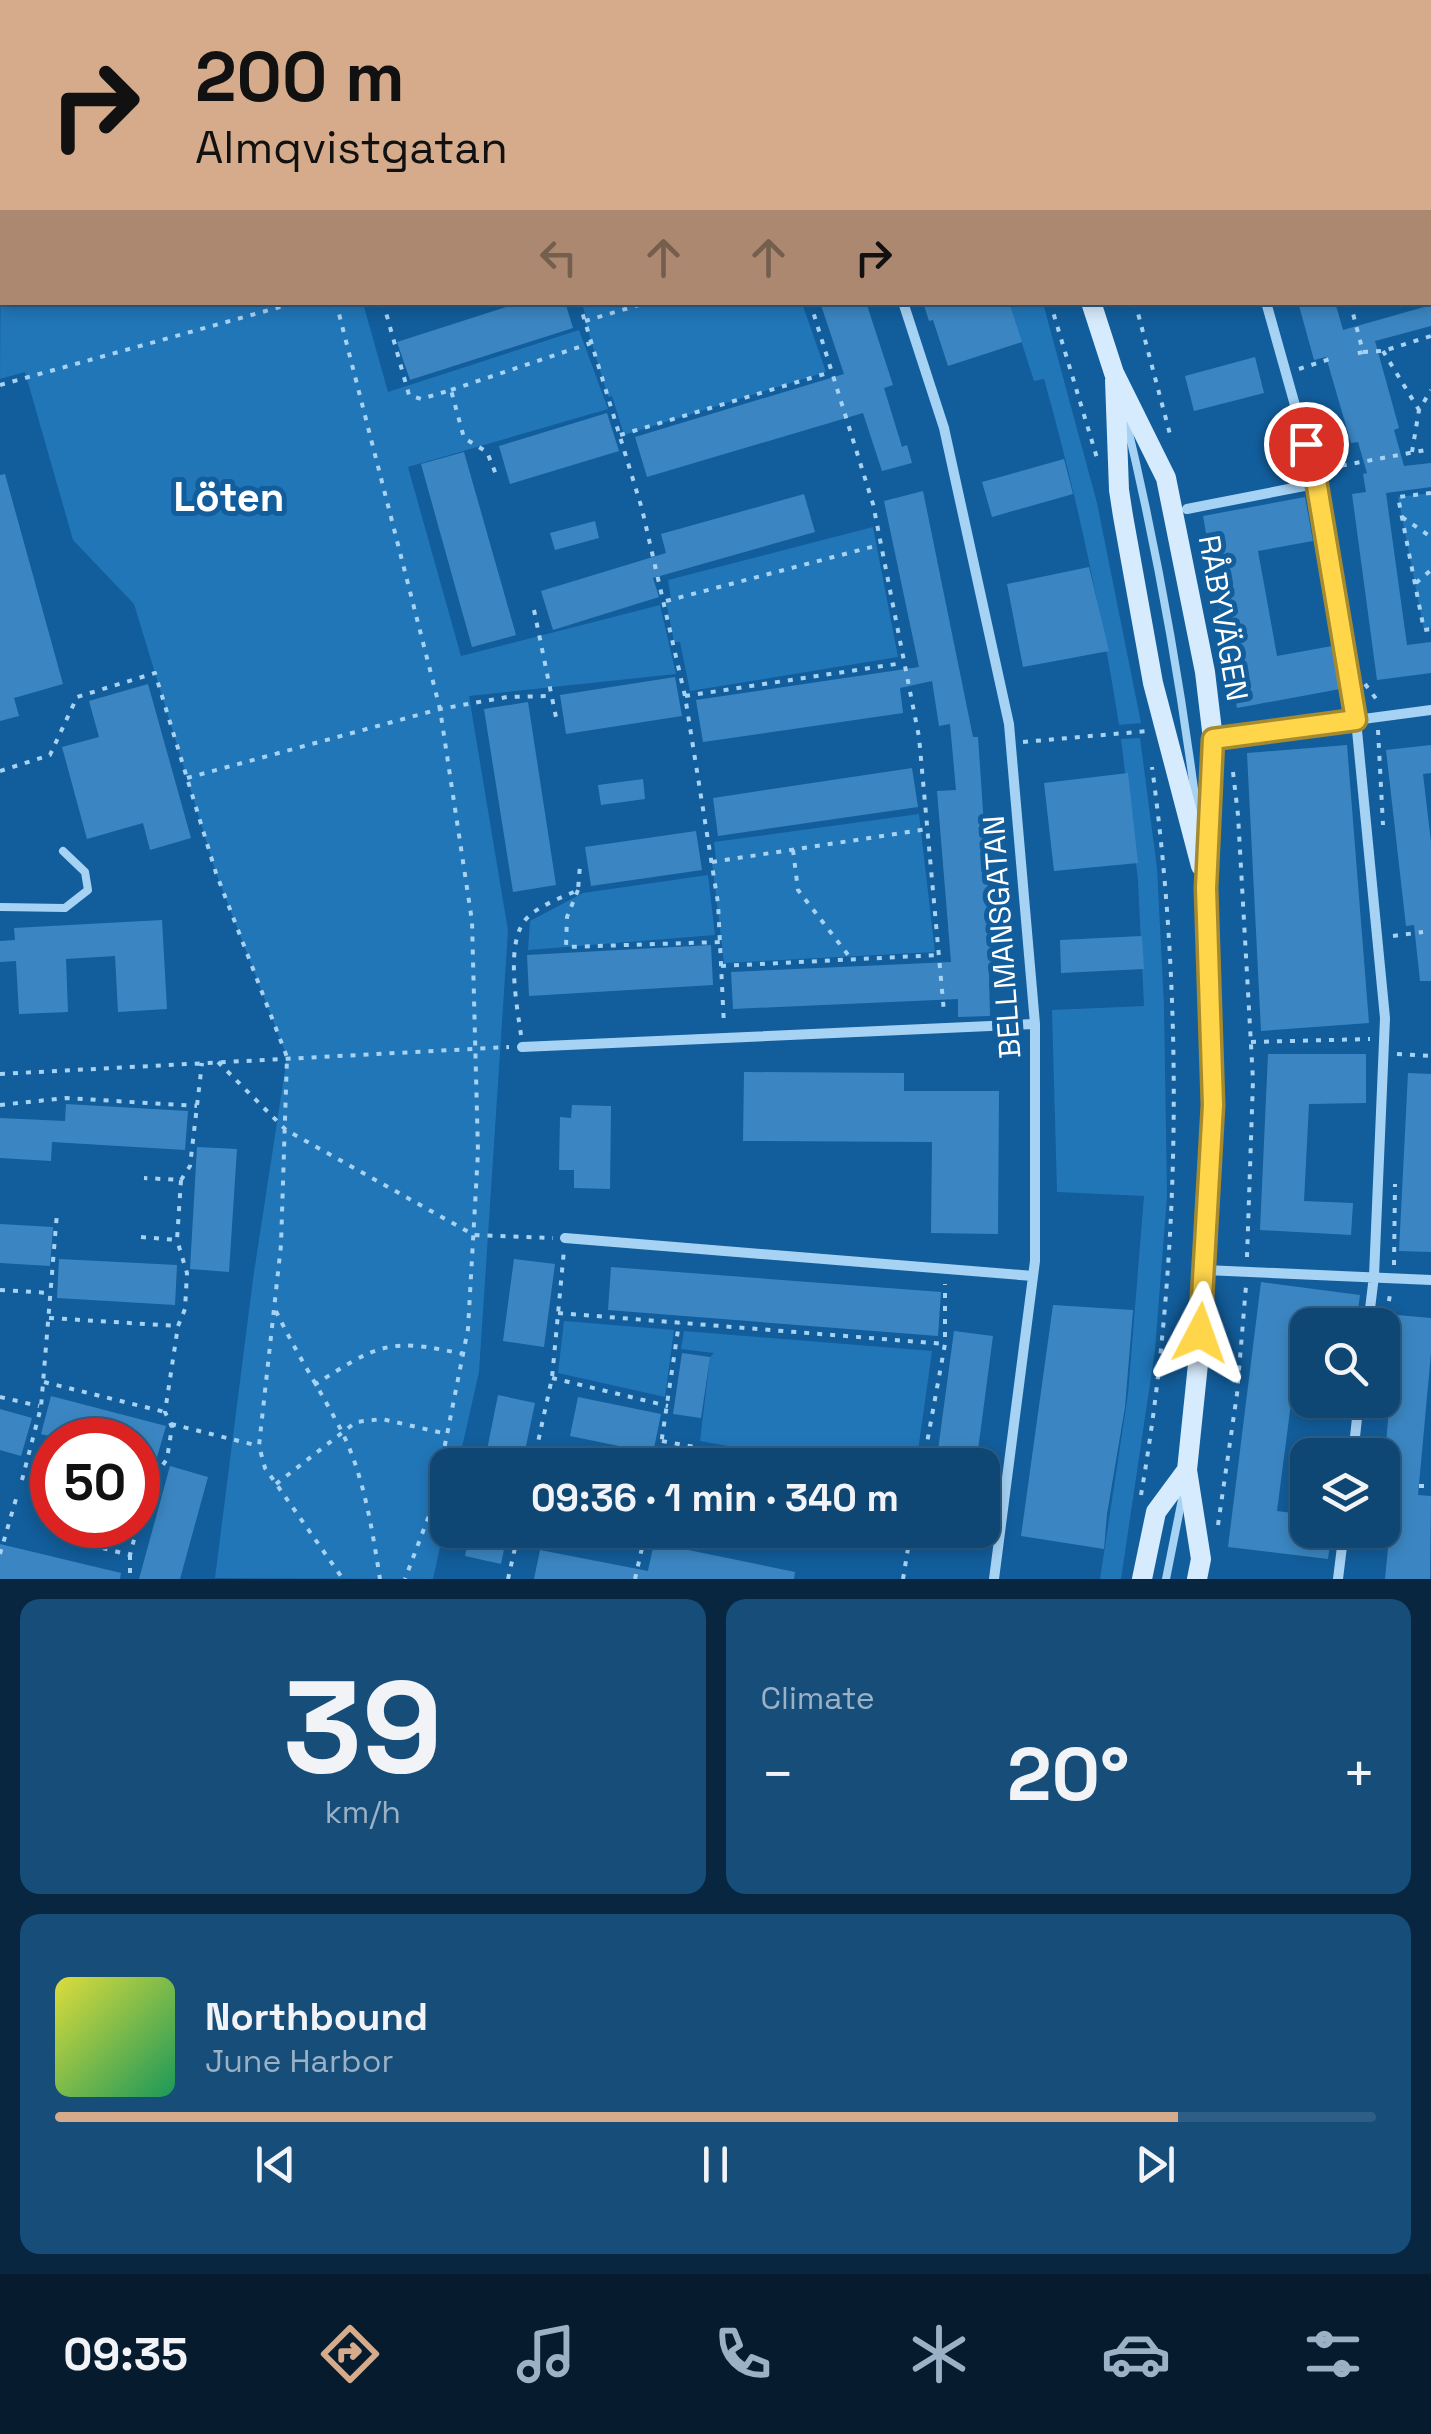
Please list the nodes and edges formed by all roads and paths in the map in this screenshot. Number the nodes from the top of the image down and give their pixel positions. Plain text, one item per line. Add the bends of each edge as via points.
1 (287, 305) edge
2 (337, 305) edge
3 (385, 305) edge
4 (580, 305) edge
5 (639, 305) edge
6 (811, 305) edge
7 (904, 305) edge
8 (1051, 305) edge
9 (1092, 305) edge
10 (1267, 305) edge
11 (1351, 305) edge
12 (585, 321) junction
13 (1431, 336) edge
14 (592, 343) junction
15 (1383, 351) junction
16 (1362, 352) junction
17 (1350, 355) dead end
18 (1333, 358) dead end
19 (1299, 369) dead end
20 (832, 371) junction
21 (1114, 372) junction
22 (0, 385) edge
23 (451, 390) junction
24 (1431, 390) edge
25 (1418, 410) junction
26 (620, 435) junction
27 (1431, 449) edge
28 (1412, 452) junction
29 (1097, 458) dead end
30 (1324, 469) dead end
31 (497, 477) dead end
32 (1304, 486) dead end
33 (1431, 494) edge
34 (1187, 509) dead end
35 (1402, 517) junction
36 (1431, 537) edge
37 (881, 544) junction
38 (1431, 570) edge
39 (1415, 584) junction
40 (666, 601) junction
41 (534, 610) dead end
42 (1431, 629) edge
43 (905, 663) junction
44 (552, 696) junction
45 (685, 696) junction
46 (440, 709) junction
47 (1431, 710) edge
48 (1146, 716) dead end
49 (1356, 720) junction
50 (557, 722) dead end
51 (1148, 731) junction
52 (1213, 739) junction
53 (1012, 743) junction
54 (1150, 747) dead end
55 (1152, 762) dead end
56 (0, 771) edge
57 (187, 778) junction
58 (928, 829) junction
59 (793, 850) junction
60 (63, 851) dead end
61 (712, 862) junction
62 (580, 865) dead end
63 (1206, 888) junction
64 (578, 890) junction
65 (0, 907) edge
66 (1423, 932) dead end
67 (1390, 936) dead end
68 (720, 942) junction
69 (939, 955) junction
70 (852, 960) junction
71 (721, 966) junction
72 (1035, 1024) junction
73 (945, 1028) junction
74 (725, 1038) junction
75 (1375, 1038) dead end
76 (1251, 1042) dead end
77 (522, 1046) junction
78 (475, 1050) junction
79 (1397, 1054) dead end
80 (1431, 1056) edge
81 (287, 1057) junction
82 (218, 1062) junction
83 (202, 1063) junction
84 (0, 1074) edge
85 (0, 1105) edge
86 (197, 1106) junction
87 (286, 1130) junction
88 (144, 1178) dead end
89 (181, 1180) junction
90 (57, 1214) dead end
91 (474, 1234) junction
92 (141, 1238) dead end
93 (565, 1238) junction
94 (177, 1240) junction
95 (946, 1269) junction
96 (1205, 1270) junction
97 (1033, 1276) junction
98 (1374, 1276) junction
99 (1431, 1280) edge
100 (0, 1290) edge
101 (52, 1293) junction
102 (1370, 1308) edge
103 (275, 1309) junction
104 (558, 1313) junction
105 (49, 1318) junction
106 (679, 1322) junction
107 (178, 1326) junction
108 (944, 1344) junction
109 (463, 1354) junction
110 (552, 1378) junction
111 (44, 1382) junction
112 (314, 1385) junction
113 (0, 1397) edge
114 (668, 1406) junction
115 (41, 1407) junction
116 (165, 1412) junction
117 (171, 1424) junction
118 (341, 1430) junction
119 (447, 1434) junction
120 (662, 1440) junction
121 (259, 1446) junction
122 (537, 1448) edge
123 (661, 1448) edge
124 (704, 1448) edge
125 (926, 1448) edge
126 (160, 1468) edge
127 (1187, 1470) junction
128 (22, 1480) dead end
129 (276, 1484) junction
130 (1419, 1486) dead end
131 (1431, 1486) edge
132 (16, 1498) dead end
133 (1139, 1507) dead end
134 (101, 1548) edge
135 (132, 1548) edge
136 (515, 1548) edge
137 (642, 1548) edge
138 (908, 1548) edge
139 (1342, 1548) edge
140 (0, 1554) edge
141 (130, 1556) junction
142 (342, 1577) edge
143 (130, 1579) edge
144 (332, 1579) edge
145 (380, 1579) edge
146 (405, 1579) edge
147 (508, 1579) edge
148 (635, 1579) edge
149 (903, 1579) edge
150 (994, 1579) edge
151 (1142, 1579) edge
152 (1166, 1579) edge
153 (1197, 1579) edge
154 (1338, 1579) edge

1 - 22 path
2 - 46 path
3 - 23 path via 409,395 421,399
4 - 12 path
5 - 12 path
6 - 20 path
7 - 53 street, BELLMANSGATAN via 944,428
8 - 29 path
9 - 21 main road, RÅBYVÄGEN
10 - 49 street via 1316,480
11 - 16 path
12 - 14 path
13 - 15 path
14 - 23 path
14 - 26 path
15 - 16 path
15 - 25 path
16 - 17 path
18 - 19 path
20 - 26 path
20 - 37 path
21 - 52 main road, RÅBYVÄGEN via 1166,478
21 - 63 main road, RÅBYVÄGEN via 1119,490 1143,627
23 - 31 path via 464,438 487,452
24 - 25 path
25 - 28 path
26 - 40 path
27 - 28 path
28 - 30 path
32 - 34 street
33 - 35 path via 1398,497
35 - 36 path
35 - 39 path
37 - 40 path
37 - 43 path
38 - 39 path
39 - 42 path via 1424,630
40 - 45 path
41 - 44 path
43 - 45 path
43 - 58 path
44 - 46 path via 506,696
44 - 50 path
45 - 61 path
46 - 57 path
46 - 78 path via 472,921
47 - 49 street
48 - 51 path
49 - 52 street
49 - 98 street via 1385,1018
51 - 53 path
51 - 54 path
52 - 63 main road, RÅBYVÄGEN
53 - 72 street, BELLMANSGATAN
55 - 133 path via 1168,945 1172,1118 1165,1289
56 - 57 path via 50,755 77,697 155,673
57 - 81 path
58 - 59 path
58 - 69 path
59 - 61 path
59 - 70 path via 798,890
60 - 65 lane via 85,872 88,890 66,908
61 - 68 path
62 - 64 path
63 - 96 main road, RÅBYVÄGEN via 1213,1105
64 - 68 path via 567,916 566,947
64 - 77 path via 524,920 514,953
66 - 67 path
68 - 71 path
69 - 70 path
69 - 73 path
70 - 71 path
71 - 74 path
72 - 73 street
72 - 97 street, BELLMANSGATAN
73 - 74 street
74 - 77 street
75 - 76 path
77 - 78 path
78 - 81 path
78 - 91 path
79 - 80 path
81 - 82 path
81 - 87 path
82 - 83 path
82 - 87 path
83 - 84 path
83 - 86 path
85 - 86 path via 66,1098
86 - 89 path via 190,1166
87 - 91 path
87 - 103 path
88 - 89 path
89 - 94 path
90 - 101 path
91 - 93 path
91 - 109 path
92 - 94 path
93 - 95 street
93 - 104 path
94 - 107 path via 187,1272
95 - 97 street
95 - 108 path
96 - 98 street
96 - 127 main road, RÅBYVÄGEN
97 - 150 street, BELLMANSGATAN
98 - 99 street
98 - 102 street
100 - 101 path
101 - 105 path
103 - 112 path
103 - 121 path
104 - 106 path
104 - 110 path
105 - 107 path
105 - 111 path
106 - 108 path
106 - 114 path
107 - 116 path
108 - 125 path
109 - 112 path via 387,1345
109 - 119 path
110 - 114 path
110 - 122 path
111 - 115 path
111 - 116 path
112 - 118 path
113 - 115 path
114 - 120 path
115 - 128 path
116 - 117 path
117 - 121 path
117 - 126 path
118 - 119 path via 382,1419
118 - 129 path
118 - 145 path via 372,1524
119 - 146 path via 432,1506
120 - 123 path
120 - 124 path
121 - 129 path
127 - 151 main road via 1156,1512
127 - 152 lane, RÅBYVÄGEN
127 - 153 main road, RÅBYVÄGEN via 1201,1558
129 - 142 path
130 - 131 path
132 - 140 path
134 - 141 path
135 - 141 path
136 - 147 path
137 - 148 path
138 - 149 path
139 - 154 street
141 - 143 path
142 - 144 path

